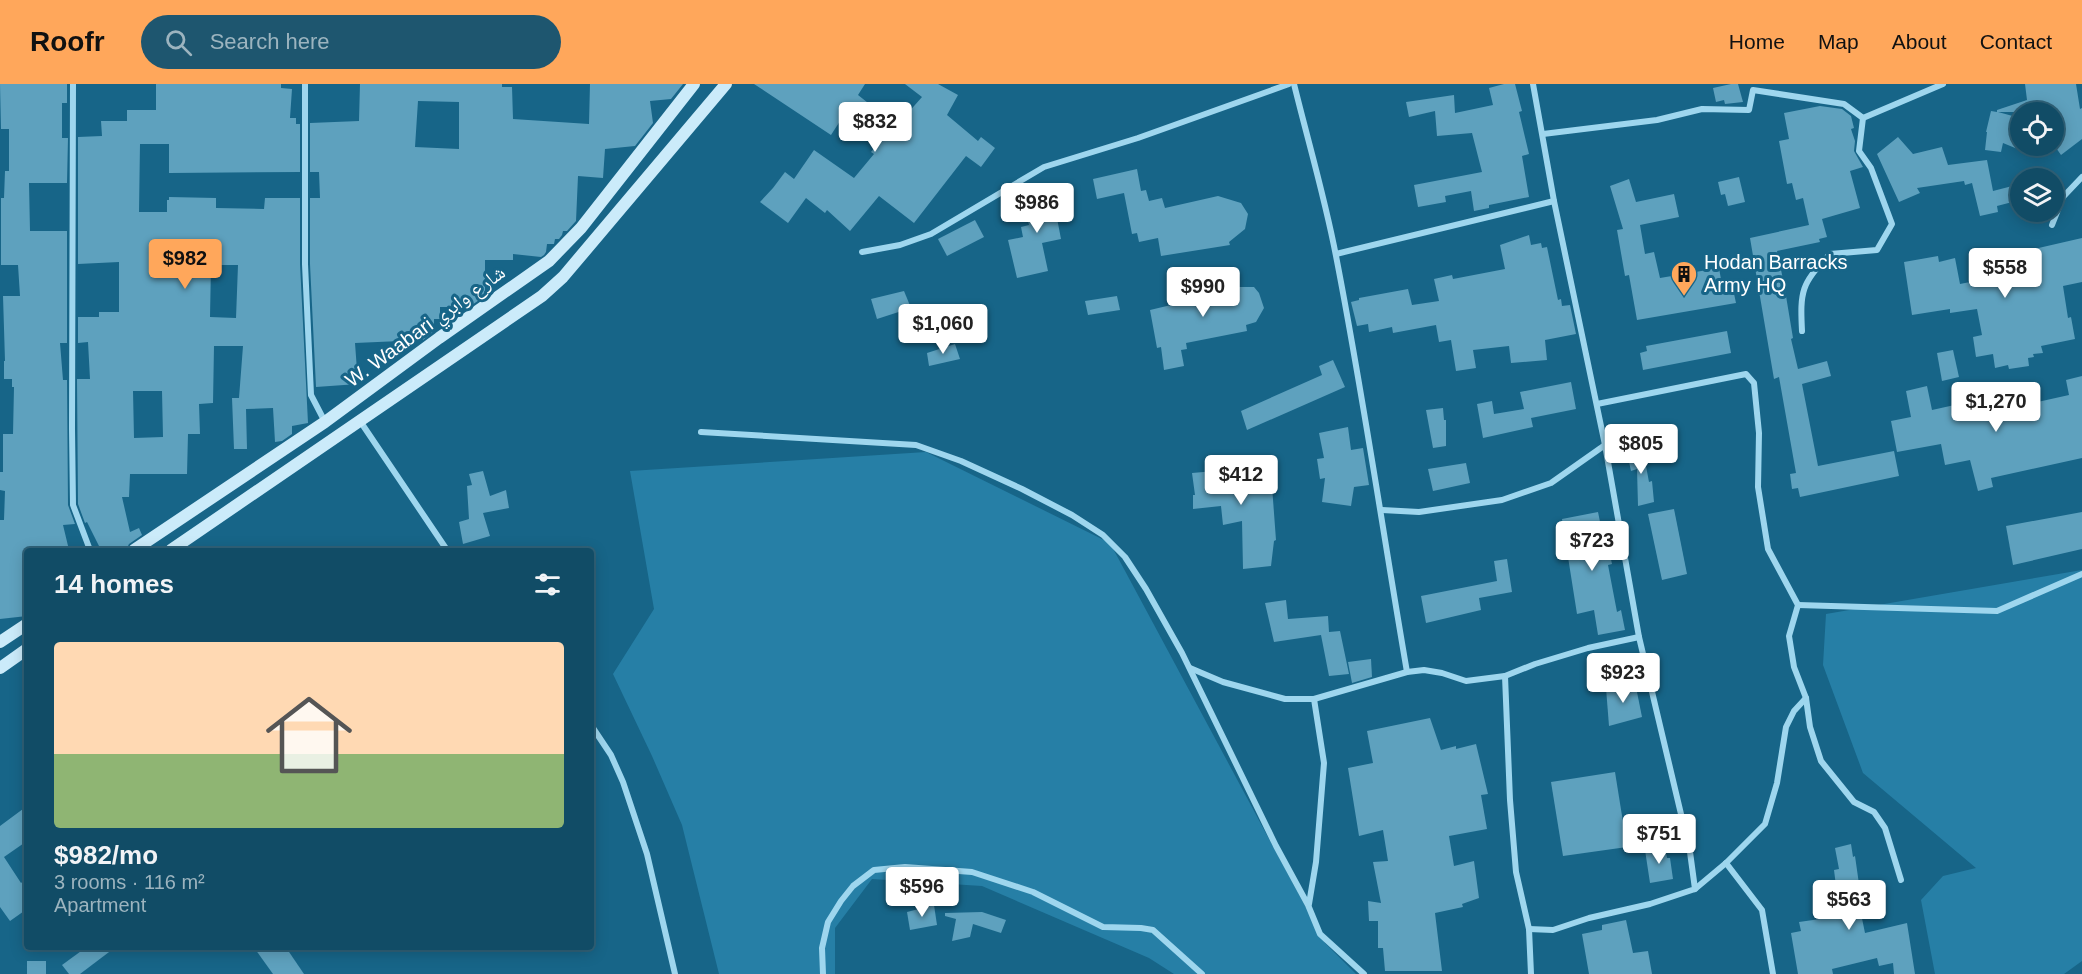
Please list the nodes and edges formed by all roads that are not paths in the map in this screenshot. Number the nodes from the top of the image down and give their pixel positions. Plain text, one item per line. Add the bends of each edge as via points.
1 (73, 84) edge
2 (305, 84) edge
3 (694, 84) edge
4 (726, 84) edge
5 (1289, 84) edge
6 (1294, 84) edge
7 (1533, 84) edge
8 (1944, 84) edge
9 (1863, 118) junction
10 (1543, 134) junction
11 (2082, 177) edge
12 (1554, 201) junction
13 (2052, 225) dead end
14 (862, 252) dead end
15 (1336, 254) junction
16 (1802, 331) dead end
17 (1597, 404) junction
18 (360, 421) junction
19 (325, 422) junction
20 (701, 432) dead end
21 (1605, 445) junction
22 (1382, 510) junction
23 (89, 548) edge
24 (137, 548) edge
25 (174, 548) edge
26 (446, 548) edge
27 (2082, 574) edge
28 (1798, 605) junction
29 (24, 626) edge
30 (1640, 637) junction
31 (0, 642) edge
32 (24, 651) edge
33 (1189, 667) junction
34 (0, 668) edge
35 (1407, 672) junction
36 (1505, 676) junction
37 (1806, 698) junction
38 (1314, 699) junction
39 (594, 730) edge
40 (1726, 863) junction
41 (1901, 880) dead end
42 (1695, 889) junction
43 (1308, 905) junction
44 (1529, 929) junction
45 (675, 974) edge
46 (822, 974) edge
47 (1202, 974) edge
48 (1364, 974) edge
49 (1531, 974) edge
50 (1773, 974) edge

1 - 23 street via 73,505
2 - 19 street via 305,264 311,395
3 - 19 main road, W. Waabari شارع وابري via 581,228 549,261
4 - 18 main road, W. Waabari شارع وابري via 549,290
5 - 14 street via 1044,167 931,234
6 - 15 street
7 - 10 street
8 - 9 street
9 - 10 street via 1844,105 1753,90 1749,110 1702,109 1657,120
9 - 16 street via 1860,151 1871,168 1892,225 1877,250 1830,254 1816,268 1801,299
10 - 12 street
11 - 13 street via 2063,197
12 - 15 street
12 - 17 street
15 - 22 street
17 - 21 street
17 - 28 street via 1746,374 1754,383 1759,433 1758,487 1768,549
18 - 25 main road, W. Waabari شارع وابري
18 - 26 street
19 - 24 main road, W. Waabari شارع وابري
20 - 33 street via 916,445 1022,489 1103,535 1125,557
21 - 22 street via 1551,483 1502,500 1419,512
21 - 30 street
22 - 35 street
27 - 28 street via 1997,611
28 - 37 street via 1789,636 1794,667
29 - 31 main road
30 - 36 street via 1588,648
30 - 42 street via 1690,852
32 - 34 main road
33 - 38 street via 1223,682 1285,699
33 - 43 street
35 - 36 street via 1424,670 1466,681
35 - 38 street
36 - 44 street via 1516,872
37 - 40 street via 1786,727 1777,783 1765,824
37 - 41 street via 1821,761 1854,802 1874,812 1885,828
38 - 43 street via 1324,763 1316,862
39 - 45 street via 624,782 647,854
40 - 42 street
40 - 50 street via 1762,910
42 - 44 street via 1553,930
43 - 48 street via 1320,934
44 - 49 street
46 - 47 street via 828,922 841,901 874,870 905,867 972,872 1033,892 1103,927 1153,930

